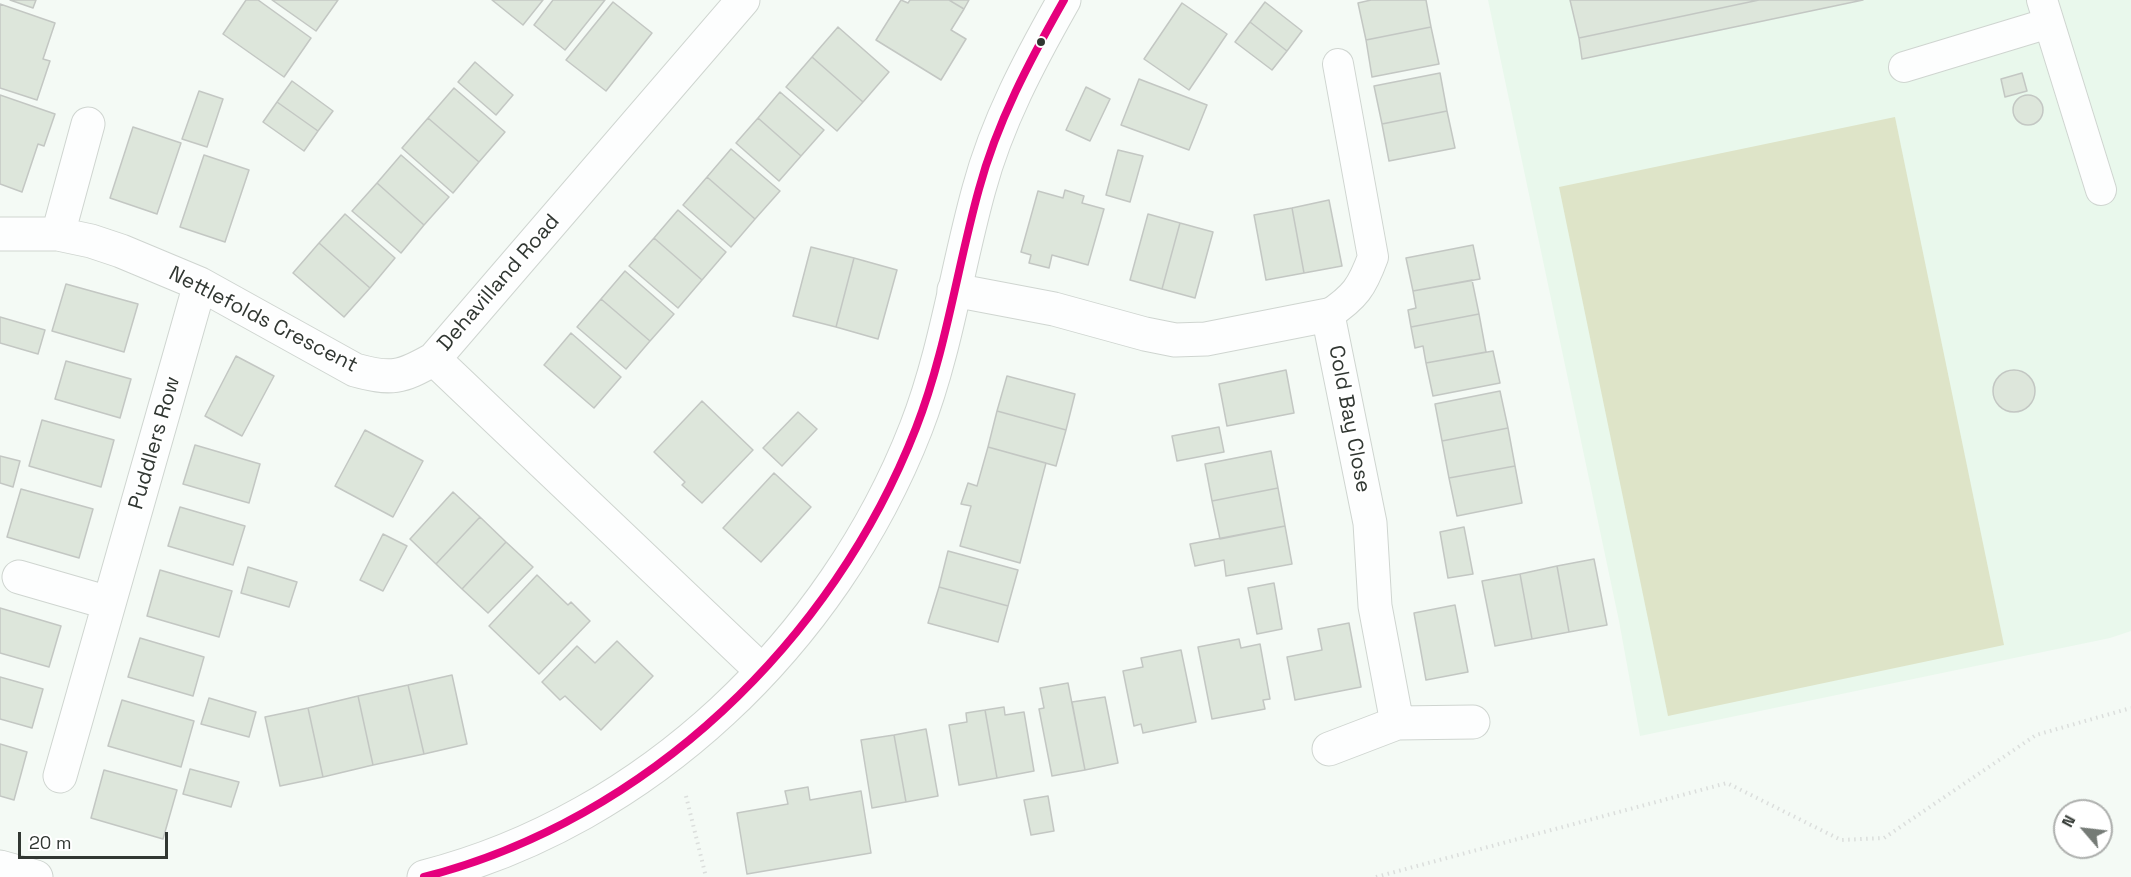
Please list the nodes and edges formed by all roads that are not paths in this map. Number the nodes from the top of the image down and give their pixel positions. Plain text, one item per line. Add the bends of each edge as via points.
1 (743, 0) edge
2 (1064, 0) edge
3 (2046, 12) edge
4 (1338, 64) dead end
5 (1904, 67) dead end
6 (88, 124) dead end
7 (2101, 190) dead end
8 (0, 234) edge
9 (58, 234) junction
10 (200, 284) junction
11 (954, 290) junction
12 (1328, 315) junction
13 (434, 359) junction
14 (19, 576) dead end
15 (109, 603) junction
16 (762, 671) junction
17 (1473, 722) dead end
18 (1397, 723) junction
19 (1329, 749) dead end
20 (60, 776) dead end
21 (0, 867) edge
22 (36, 877) edge
23 (424, 877) edge

1 - 13 street, Dehavilland Road
2 - 11 street via 1003,119 980,185
3 - 5 lane
3 - 7 lane
4 - 12 lane via 1373,257 1365,280 1349,301
6 - 9 street
8 - 9 street, Nettlefolds Crescent
9 - 10 street, Nettlefolds Crescent via 121,251
10 - 13 street, Nettlefolds Crescent via 355,369 380,377 400,375
10 - 15 street, Puddlers Row
11 - 12 street, Cold Bay Close via 1054,309 1175,340 1206,339
11 - 16 street via 939,360 916,428 887,494 851,558
12 - 18 street, Cold Bay Close via 1370,523 1375,606
13 - 16 street, Dehavilland Road
14 - 15 street
15 - 20 street, Puddlers Row
16 - 23 street via 675,752 623,789 509,849
17 - 18 street
18 - 19 street
21 - 22 street

